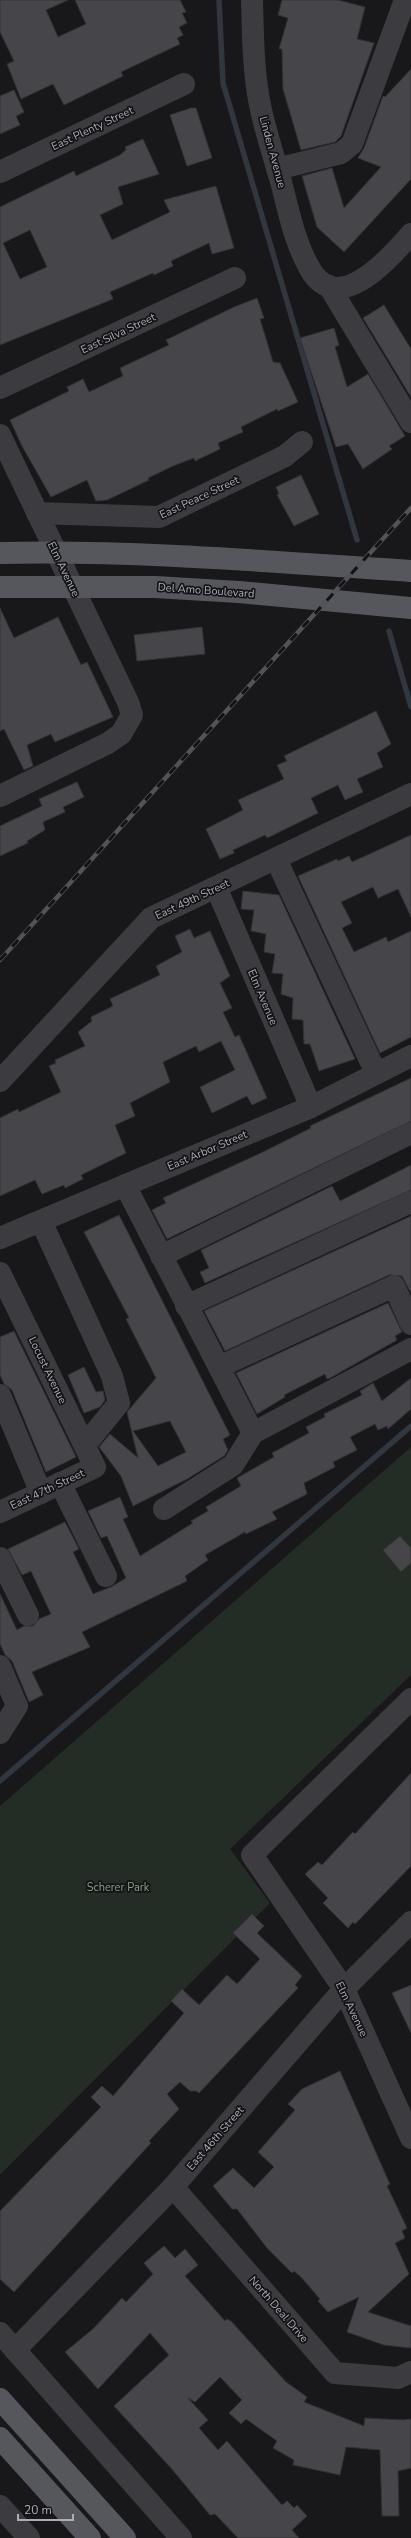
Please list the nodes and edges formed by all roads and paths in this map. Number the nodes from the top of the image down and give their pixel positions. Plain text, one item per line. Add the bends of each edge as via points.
1 (252, 0) edge
2 (405, 0) edge
3 (184, 84) dead end
4 (278, 169) junction
5 (0, 172) edge
6 (411, 234) edge
7 (235, 278) dead end
8 (331, 287) junction
9 (0, 388) edge
10 (411, 422) edge
11 (0, 435) edge
12 (302, 442) dead end
13 (37, 513) junction
14 (56, 552) junction
15 (0, 553) edge
16 (411, 570) edge
17 (73, 585) junction
18 (0, 587) edge
19 (411, 608) edge
20 (411, 794) edge
21 (0, 796) edge
22 (276, 859) junction
23 (216, 888) junction
24 (411, 1056) edge
25 (376, 1073) junction
26 (0, 1081) edge
27 (311, 1106) junction
28 (411, 1134) edge
29 (125, 1185) junction
30 (411, 1202) edge
31 (41, 1221) junction
32 (0, 1238) edge
33 (161, 1256) junction
34 (0, 1273) edge
35 (186, 1306) junction
36 (411, 1324) edge
37 (411, 1349) edge
38 (219, 1368) junction
39 (0, 1395) edge
40 (253, 1433) junction
41 (85, 1445) junction
42 (95, 1467) joint
43 (60, 1483) junction
44 (41, 1493) junction
45 (164, 1509) dead end
46 (0, 1512) edge
47 (0, 1558) edge
48 (106, 1576) dead end
49 (28, 1615) dead end
50 (0, 1666) edge
51 (411, 1699) edge
52 (0, 1733) edge
53 (411, 1922) edge
54 (344, 1989) junction
55 (411, 2138) edge
56 (172, 2187) junction
57 (0, 2333) edge
58 (15, 2350) junction
59 (411, 2372) edge
60 (0, 2399) edge
61 (0, 2438) edge
62 (0, 2506) edge
63 (29, 2538) edge
64 (90, 2538) edge
65 (125, 2538) edge
66 (181, 2538) edge

1 - 4 street, Linden Avenue via 254,60 260,105
2 - 4 street via 352,144 341,153
3 - 5 street, East Plenty Street
4 - 8 street, Linden Avenue via 301,249 316,278
6 - 8 street via 389,258 368,275 349,285
7 - 9 street, East Silva Street
8 - 10 street
11 - 13 street, Elm Avenue
12 - 13 street, East Peace Street via 285,456 159,517
13 - 14 street, Elm Avenue
14 - 15 main road
14 - 16 main road via 240,558
14 - 17 street, Elm Avenue
17 - 18 main road, Del Amo Boulevard
17 - 19 main road, Del Amo Boulevard via 239,592
17 - 21 street, Elm Avenue via 132,715 121,734
20 - 22 street, East 49th Street
22 - 23 street, East 49th Street
22 - 25 street
23 - 26 street, East 49th Street via 151,918 139,928
23 - 27 street, Elm Avenue
24 - 25 street, East Arbor Street
25 - 27 street, East Arbor Street
27 - 29 street, East Arbor Street
28 - 33 street
29 - 31 street, East Arbor Street
29 - 33 street
30 - 35 street
31 - 32 street, East Arbor Street
31 - 41 street via 112,1376 119,1403
33 - 35 street
34 - 41 street, Locust Avenue
35 - 38 street
36 - 38 street via 394,1286
37 - 40 street
38 - 40 street
39 - 44 street
40 - 45 street via 233,1465
41 - 42 street, Locust Avenue
42 - 43 street, East 47th Street
43 - 44 street, East 47th Street
43 - 48 street
44 - 46 street, East 47th Street
47 - 49 street
50 - 52 street via 17,1706
51 - 54 street, Elm Avenue via 252,1855
53 - 54 street, East 46th Street
54 - 55 street, Elm Avenue
54 - 56 street, East 46th Street
56 - 58 street, East 46th Street
56 - 59 street, North Deal Drive via 335,2373 398,2378
57 - 58 street
58 - 66 street
60 - 65 main road
61 - 64 main road
62 - 63 street

